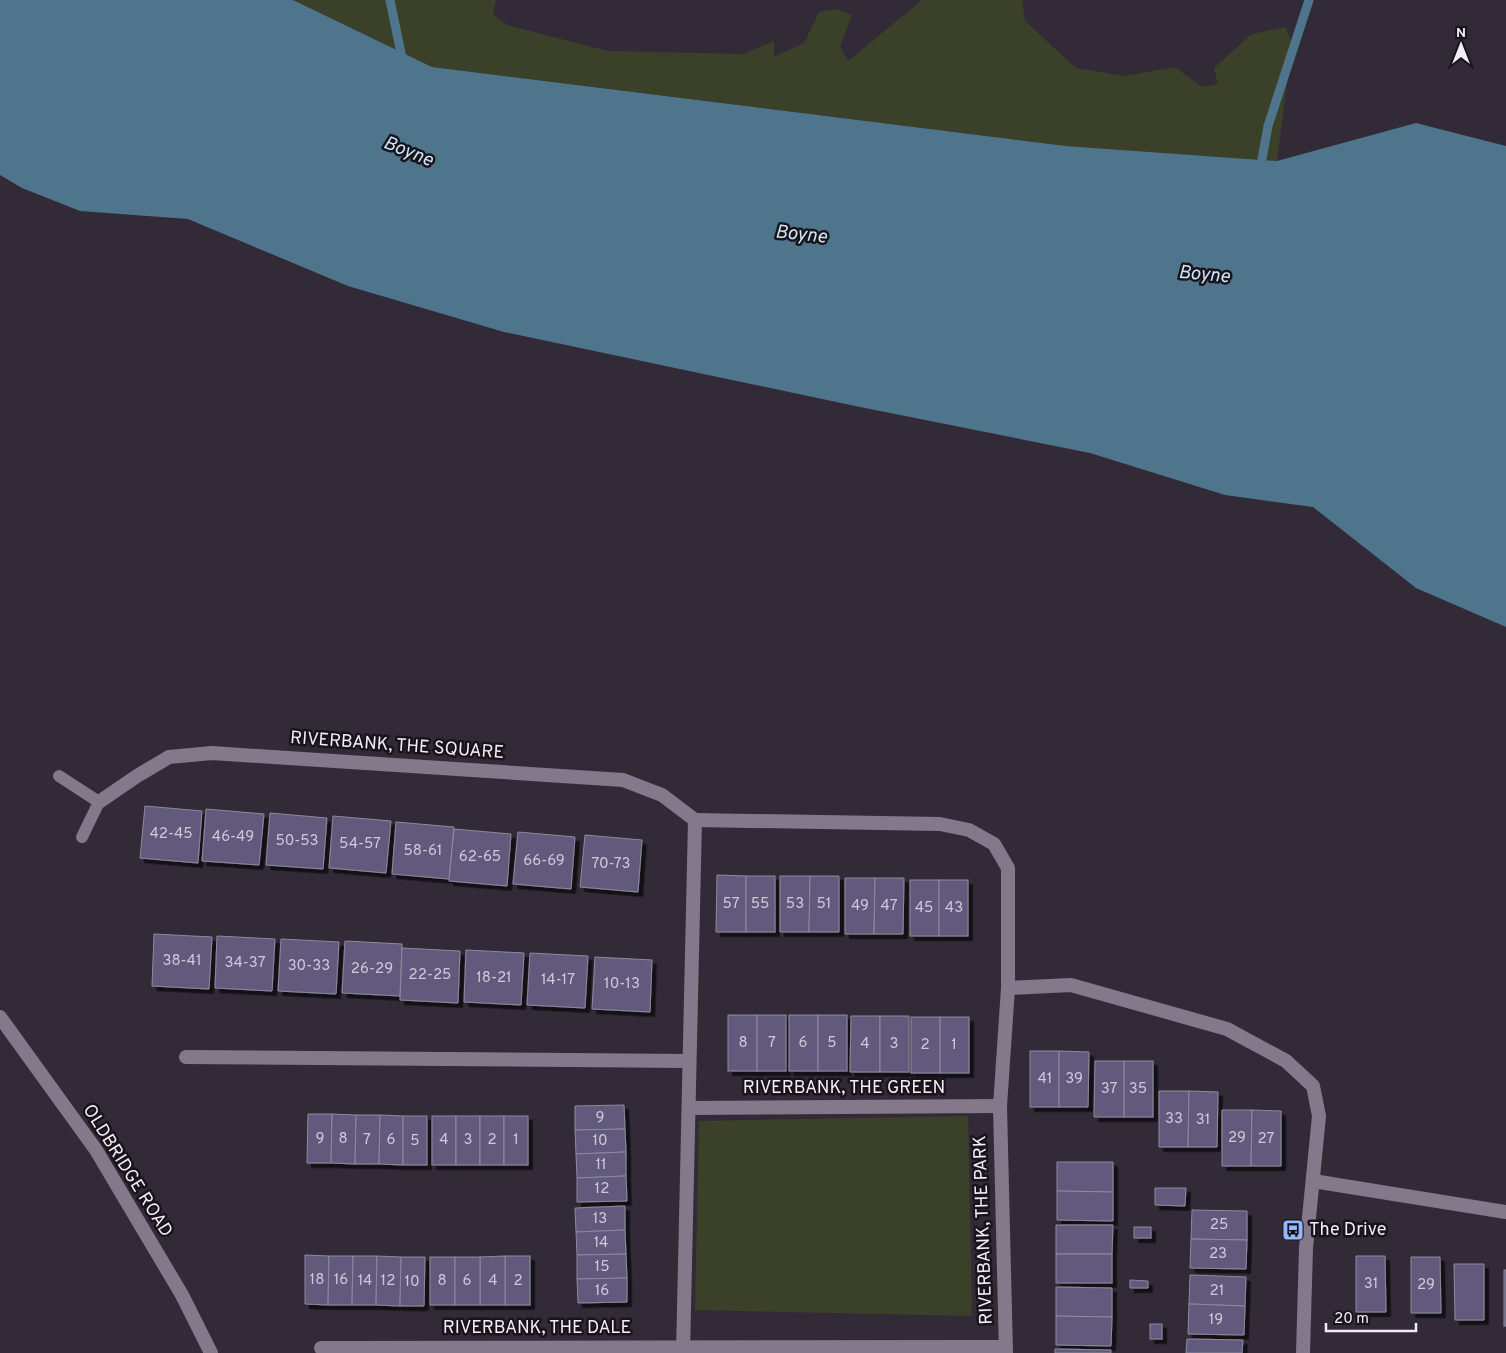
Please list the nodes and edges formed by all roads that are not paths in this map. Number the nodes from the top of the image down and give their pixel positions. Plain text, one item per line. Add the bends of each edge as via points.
1 (59, 776) dead end
2 (99, 802) junction
3 (695, 820) junction
4 (82, 837) dead end
5 (1008, 988) junction
6 (0, 1017) edge
7 (186, 1057) dead end
8 (689, 1061) junction
9 (1000, 1106) junction
10 (688, 1108) junction
11 (1313, 1181) junction
12 (1506, 1212) edge
13 (321, 1348) dead end
14 (390, 1350) edge
15 (683, 1350) edge
16 (1006, 1350) edge
17 (211, 1353) edge
18 (1304, 1353) edge

1 - 2 lane
2 - 3 street, RIVERBANK, THE SQUARE via 168,757 212,754 623,780 662,795
2 - 4 lane
3 - 5 street, RIVERBANK, THE PARK via 940,824 970,830 994,844 1008,868
3 - 8 street
5 - 9 street, RIVERBANK, THE PARK
5 - 11 street via 1071,985 1227,1030 1286,1060 1313,1086 1319,1116
6 - 17 street, OLDBRIDGE ROAD via 96,1150 182,1295
7 - 8 street
8 - 10 street
9 - 10 street, RIVERBANK, THE GREEN
9 - 16 street, RIVERBANK, THE PARK
10 - 15 street
11 - 12 street
11 - 18 street via 1306,1248
13 - 14 street, RIVERBANK, THE DALE
14 - 15 street, RIVERBANK, THE DALE
15 - 16 street, RIVERBANK, THE DALE

